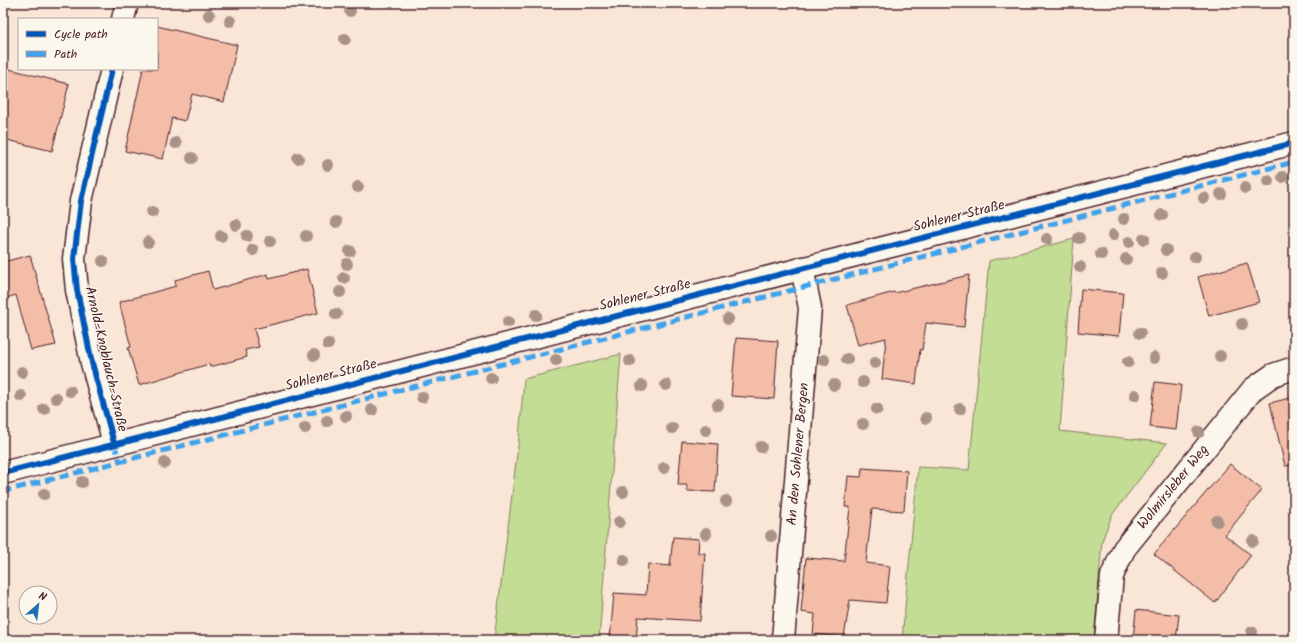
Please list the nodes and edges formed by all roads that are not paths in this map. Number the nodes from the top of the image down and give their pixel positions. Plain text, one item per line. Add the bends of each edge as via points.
1 (127, 3) edge
2 (123, 18) edge
3 (112, 70) edge
4 (1294, 143) edge
5 (802, 268) junction
6 (1294, 368) edge
7 (114, 443) junction
8 (3, 472) edge
9 (783, 640) edge
10 (1106, 640) edge

1 - 2 street
3 - 7 street, Arnold-Knoblauch-Straße via 81,201 74,259 77,290 91,356
4 - 5 street, Sohlener Straße
5 - 7 street, Sohlener Straße
5 - 9 street, An den Sohlener Bergen via 810,308
6 - 10 street, Wolmirsleber Weg via 1273,375 1253,389 1124,549 1114,567 1110,582
7 - 8 street, Sohlener Straße

